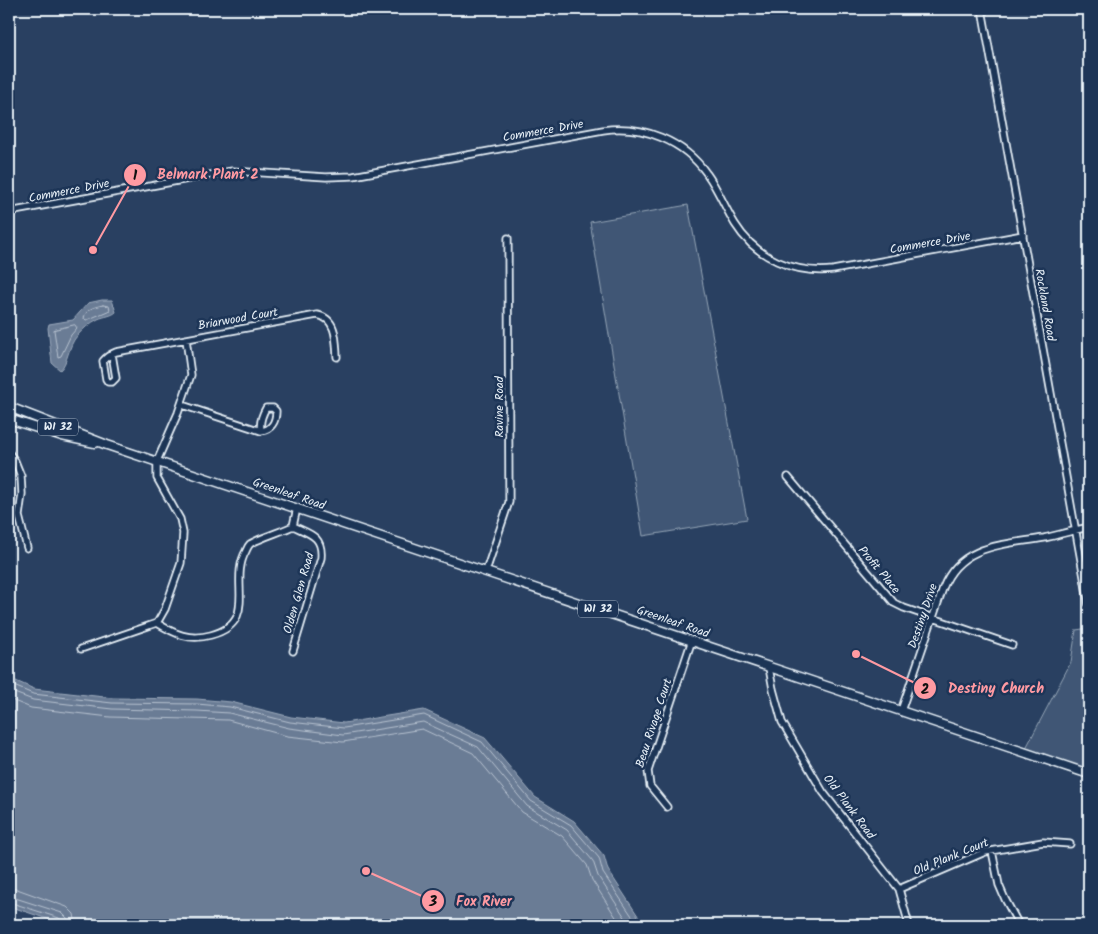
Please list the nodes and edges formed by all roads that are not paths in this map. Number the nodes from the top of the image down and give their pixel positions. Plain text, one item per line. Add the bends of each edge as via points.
1 (982, 9) edge
2 (9, 212) edge
3 (1023, 236) junction
4 (508, 238) dead end
5 (186, 339) junction
6 (112, 354) dead end
7 (337, 357) dead end
8 (182, 405) junction
9 (9, 407) edge
10 (9, 418) edge
11 (260, 431) dead end
12 (107, 445) junction
13 (9, 453) edge
14 (157, 461) junction
15 (788, 477) dead end
16 (297, 508) junction
17 (293, 526) junction
18 (1089, 527) edge
19 (1075, 530) junction
20 (27, 548) dead end
21 (486, 571) junction
22 (1089, 604) edge
23 (932, 618) junction
24 (157, 623) junction
25 (692, 640) junction
26 (1012, 645) dead end
27 (80, 649) dead end
28 (293, 651) dead end
29 (769, 668) junction
30 (901, 711) junction
31 (1089, 774) edge
32 (668, 808) dead end
33 (1070, 844) dead end
34 (992, 851) junction
35 (899, 889) junction
36 (908, 925) edge
37 (1020, 925) edge

1 - 3 street, Rockland Road
2 - 3 street, Commerce Drive via 227,172 354,176 621,129 652,134 684,151 707,174 747,240 764,254 791,267 833,270
3 - 19 street, Rockland Road
4 - 21 street, Ravine Road via 509,502
5 - 6 street, Briarwood Court
5 - 7 street, Briarwood Court via 320,315 328,318 332,325
5 - 8 street via 191,375
8 - 11 street
8 - 14 street
9 - 12 main road, Greenleaf Road / WI 32
10 - 12 main road, Greenleaf Road / WI 32 via 62,436
12 - 14 main road, Greenleaf Road / WI 32
13 - 20 street via 20,476 19,516
14 - 16 main road, Greenleaf Road / WI 32
14 - 24 street via 157,478 180,519 183,533 180,563
15 - 23 street, Profit Place via 892,601
16 - 17 street
16 - 21 main road, Greenleaf Road / WI 32
17 - 24 street via 250,544 241,560 239,610 236,621 228,629 190,637 174,634
17 - 28 street, Olden Glen Road via 311,534 322,549
18 - 19 street, Destiny Drive
19 - 22 street, Rockland Road
19 - 23 street, Destiny Drive via 986,548 969,555 948,576
21 - 25 main road, Greenleaf Road / WI 32
23 - 26 street, Profit Place
23 - 30 street, Destiny Drive
24 - 27 street
25 - 29 main road, Greenleaf Road / WI 32
25 - 32 street, Beau Rivage Court via 648,771 650,786
29 - 30 main road, Greenleaf Road / WI 32
29 - 35 street, Old Plank Road via 782,722 823,792
30 - 31 main road, Greenleaf Road / WI 32
33 - 34 street, Old Plank Court via 1043,842
34 - 35 street, Old Plank Court via 973,856
34 - 37 street via 1002,892
35 - 36 street, Old Plank Road

